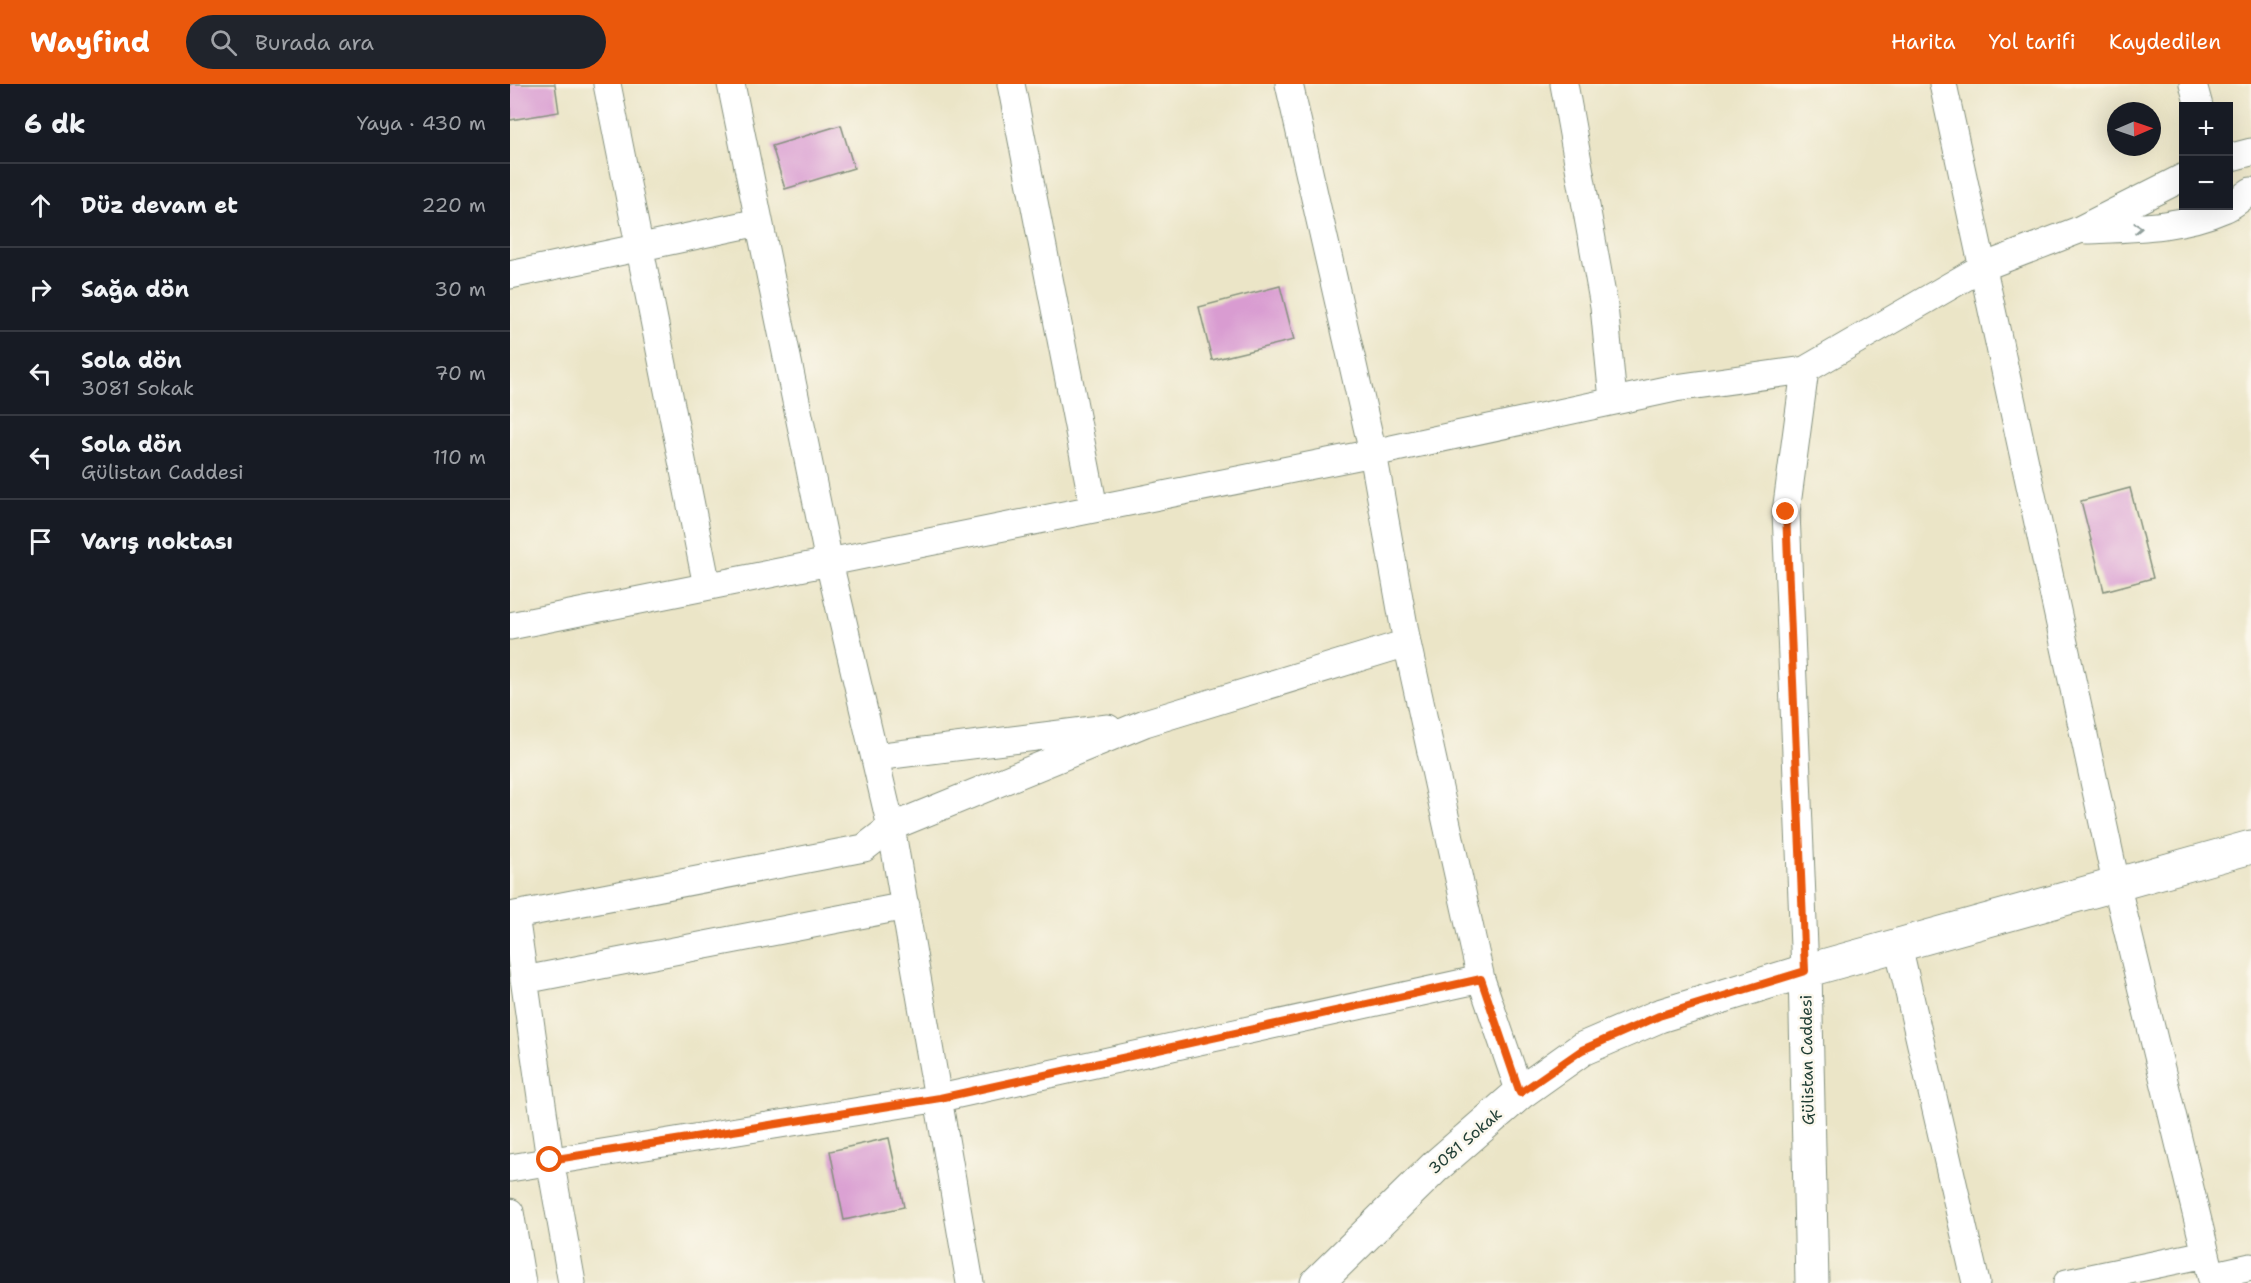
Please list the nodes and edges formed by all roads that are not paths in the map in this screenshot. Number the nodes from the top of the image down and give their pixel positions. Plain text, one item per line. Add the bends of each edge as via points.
1 (607, 84) edge
2 (731, 84) edge
3 (1011, 84) edge
4 (1289, 84) edge
5 (1564, 84) edge
6 (1943, 84) edge
7 (2193, 84) edge
8 (2198, 102) edge
9 (2251, 152) edge
10 (2233, 157) edge
11 (2179, 180) edge
12 (2251, 191) edge
13 (759, 222) junction
14 (2079, 230) junction
15 (639, 248) junction
16 (1983, 267) junction
17 (510, 275) edge
18 (1804, 370) junction
19 (1613, 400) junction
20 (1373, 453) junction
21 (1094, 508) junction
22 (829, 562) junction
23 (707, 586) junction
24 (510, 626) edge
25 (1407, 643) junction
26 (1145, 723) junction
27 (875, 757) junction
28 (891, 827) junction
29 (2251, 846) edge
30 (2116, 882) junction
31 (906, 906) junction
32 (512, 916) edge
33 (1898, 945) junction
34 (1805, 971) junction
35 (1481, 979) junction
36 (524, 980) junction
37 (1520, 1093) junction
38 (940, 1098) junction
39 (550, 1160) junction
40 (510, 1168) edge
41 (510, 1212) edge
42 (2251, 1267) edge
43 (2210, 1271) edge
44 (522, 1283) edge
45 (572, 1283) edge
46 (970, 1283) edge
47 (1317, 1283) edge
48 (1812, 1283) edge
49 (1976, 1283) edge
50 (2067, 1283) edge

1 - 15 street
2 - 13 street
3 - 21 street
4 - 20 street
5 - 19 street via 1604,306
6 - 16 street
7 - 8 street
9 - 10 street
11 - 14 street
14 -> 12 street via 2145,228 2189,221 2225,209
13 - 15 street
13 - 22 street
14 - 16 street
15 - 17 street
15 - 23 street
16 - 18 street
16 - 30 street
18 - 19 street
18 - 34 street, Gülistan Caddesi via 1786,512
19 - 20 street
20 - 21 street
20 - 25 street
21 - 22 street
22 - 23 street
22 - 27 street
23 - 24 street
25 - 26 street
25 - 35 street
26 - 27 street
26 - 28 street
27 - 28 street
28 - 31 street
28 - 32 street via 864,848
29 - 30 street, 3081 Sokak
30 - 33 street, 3081 Sokak
30 - 43 street
31 - 36 street
31 - 38 street
32 - 36 street
33 - 34 street, 3081 Sokak
33 - 49 street
34 - 37 street, 3081 Sokak via 1648,1021 1582,1050
34 - 48 street, Gülistan Caddesi
35 - 37 street
35 - 38 street
36 - 39 street
37 - 47 street, 3081 Sokak via 1435,1167
38 - 39 street
38 - 46 street
39 - 40 street
39 - 45 street
41 - 44 street
42 - 43 street
43 - 50 street

